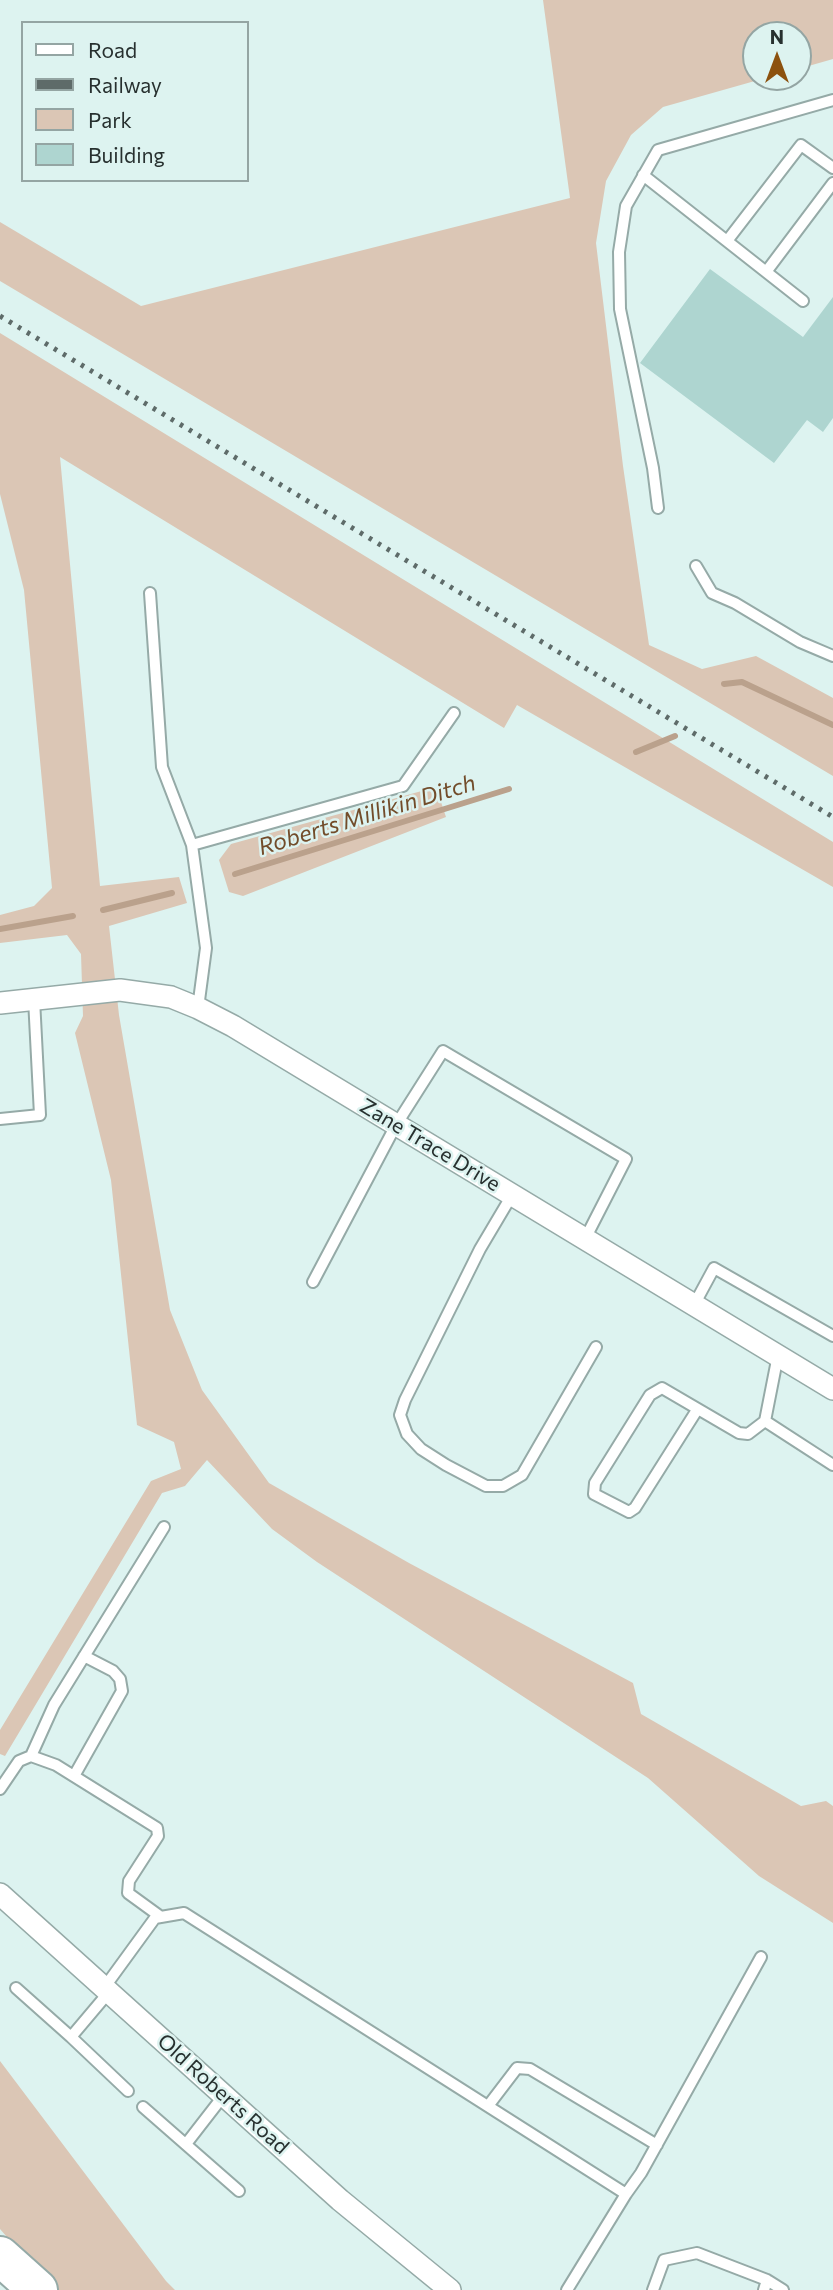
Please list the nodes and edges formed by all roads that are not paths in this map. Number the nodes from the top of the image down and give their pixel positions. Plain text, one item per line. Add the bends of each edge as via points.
1 (833, 100) edge
2 (833, 168) edge
3 (643, 175) junction
4 (833, 183) edge
5 (727, 241) junction
6 (766, 272) junction
7 (803, 301) dead end
8 (657, 508) dead end
9 (696, 566) dead end
10 (150, 593) dead end
11 (833, 656) edge
12 (454, 713) dead end
13 (192, 845) junction
14 (34, 999) junction
15 (0, 1003) edge
16 (198, 1008) junction
17 (0, 1119) edge
18 (396, 1125) junction
19 (512, 1195) junction
20 (585, 1240) junction
21 (313, 1282) dead end
22 (694, 1305) junction
23 (833, 1336) edge
24 (596, 1347) dead end
25 (778, 1355) junction
26 (833, 1388) edge
27 (697, 1410) junction
28 (765, 1421) junction
29 (833, 1465) edge
30 (164, 1527) dead end
31 (84, 1656) junction
32 (31, 1756) junction
33 (74, 1776) junction
34 (0, 1789) edge
35 (0, 1894) edge
36 (161, 1917) junction
37 (761, 1957) dead end
38 (16, 1988) dead end
39 (107, 1990) junction
40 (71, 2037) junction
41 (128, 2091) dead end
42 (224, 2095) junction
43 (488, 2106) junction
44 (144, 2107) dead end
45 (186, 2144) junction
46 (657, 2145) junction
47 (239, 2191) dead end
48 (626, 2194) junction
49 (9, 2270) edge
50 (766, 2285) edge
51 (38, 2290) edge
52 (450, 2290) edge
53 (567, 2290) edge
54 (653, 2290) edge
55 (783, 2290) edge

1 - 3 lane via 658,150
2 - 5 lane via 802,145
3 - 5 lane
3 - 8 lane via 626,206 619,252 620,309
4 - 6 lane
5 - 6 lane
6 - 7 lane
9 - 11 lane via 712,593
10 - 13 lane via 162,767
12 - 13 lane via 403,786
13 - 16 lane via 206,948
14 - 15 street, Zane Trace Drive
14 - 16 street, Zane Trace Drive via 120,990 171,997
14 - 17 lane via 40,1115
16 - 18 street, Zane Trace Drive
18 - 19 street, Zane Trace Drive
18 - 20 lane via 443,1051 626,1159
18 - 21 lane
19 - 20 street, Zane Trace Drive
19 - 24 lane via 405,1400 400,1415 407,1434 446,1465 486,1486 503,1486 522,1475
20 - 22 street, Zane Trace Drive
22 - 23 lane via 714,1269
22 - 25 street, Zane Trace Drive
25 - 26 street, Zane Trace Drive
25 - 28 lane
27 - 27 lane via 635,1508 629,1512 594,1494 595,1483 650,1395 662,1388
27 - 28 lane via 739,1433 748,1434
28 - 29 lane
30 - 31 lane
31 - 32 lane via 54,1705
31 - 33 lane via 113,1671 122,1691
32 - 33 lane
32 - 34 lane via 19,1760
33 - 36 lane via 157,1828 158,1836 129,1881 128,1894
35 - 39 street, Old Roberts Road
36 - 39 lane via 155,1918
36 - 43 lane via 184,1913
37 - 46 lane
38 - 40 lane
39 - 40 lane
39 - 42 street, Old Roberts Road
40 - 41 lane
42 - 45 lane
42 - 52 street, Old Roberts Road
43 - 46 lane via 517,2068 530,2069
43 - 48 lane
44 - 45 lane
45 - 47 lane
46 - 48 lane
48 - 53 lane
49 - 51 highway
50 - 54 lane via 698,2253 664,2260
50 - 55 lane

